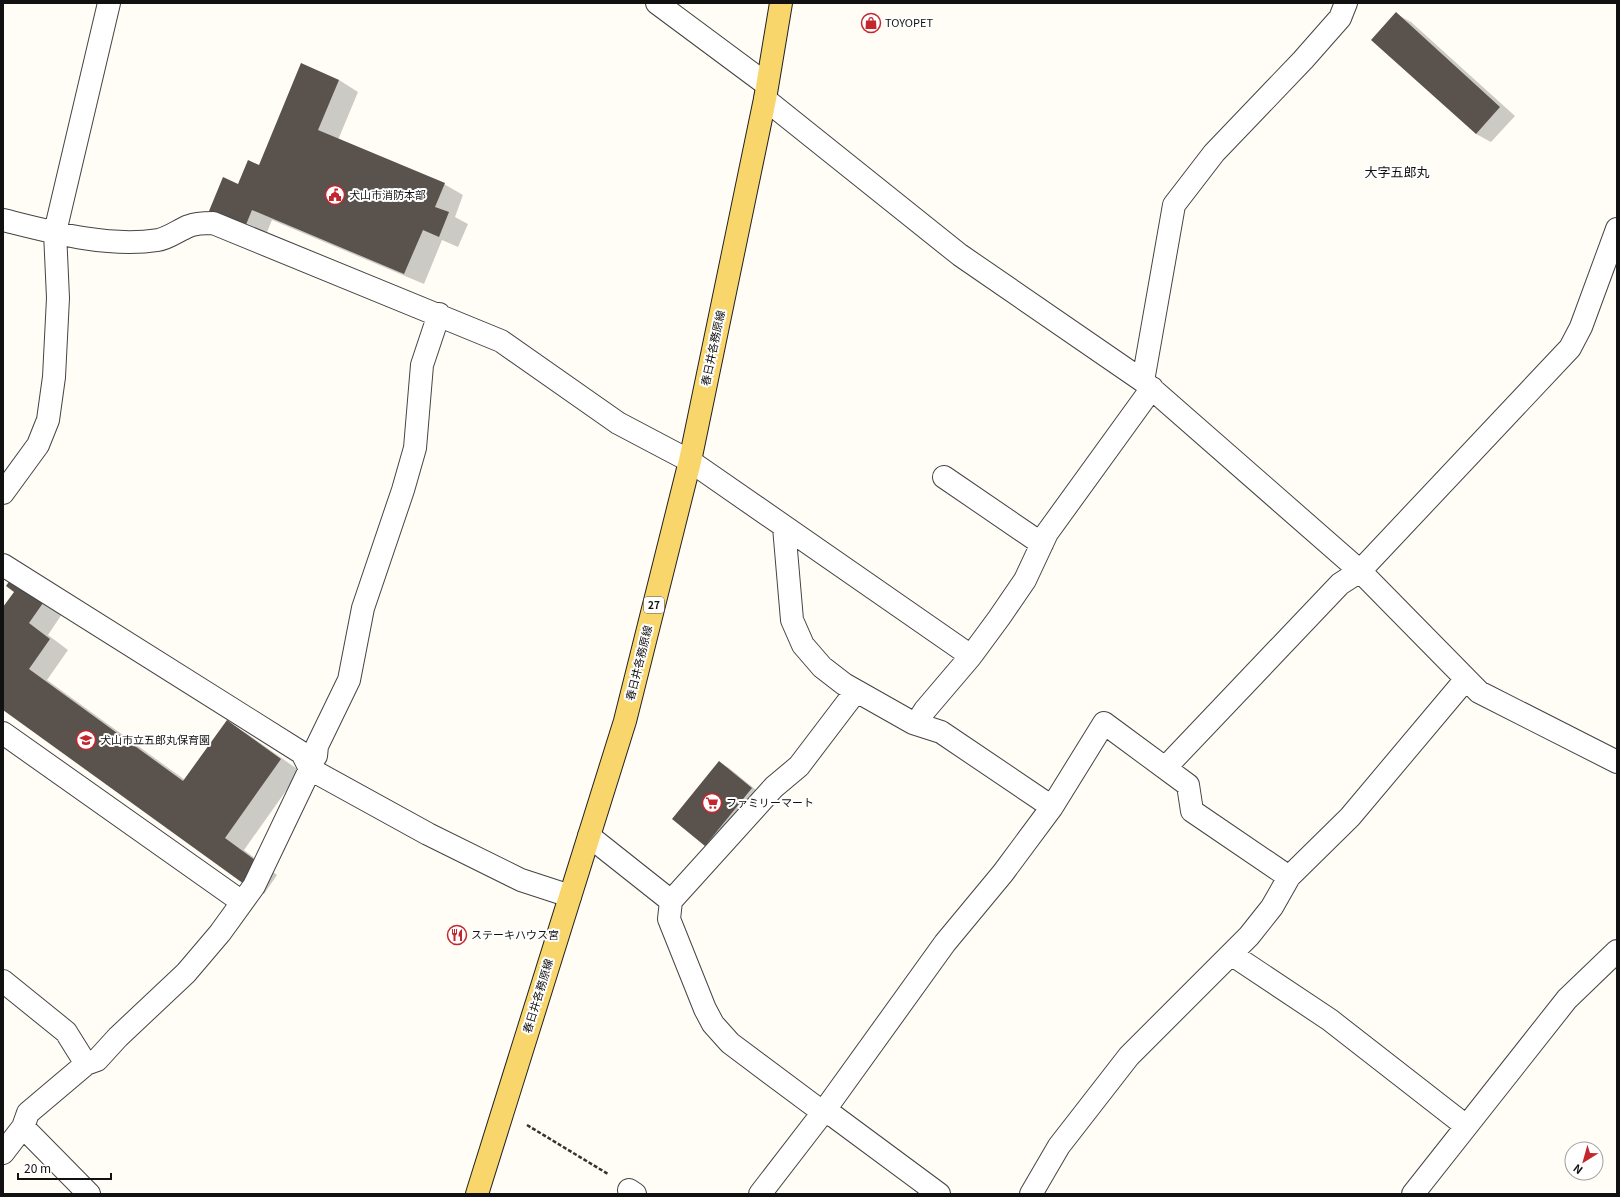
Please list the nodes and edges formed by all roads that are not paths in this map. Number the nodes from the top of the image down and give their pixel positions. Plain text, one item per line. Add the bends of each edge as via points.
1 (109, 3) edge
2 (657, 3) edge
3 (781, 3) edge
4 (1346, 3) edge
5 (766, 91) junction
6 (3, 220) edge
7 (1617, 229) edge
8 (54, 232) junction
9 (439, 314) junction
10 (1148, 385) junction
11 (690, 461) junction
12 (944, 477) dead end
13 (3, 493) edge
14 (784, 527) junction
15 (1042, 544) junction
16 (3, 564) edge
17 (1360, 571) junction
18 (971, 656) junction
19 (1466, 679) junction
20 (856, 691) junction
21 (916, 724) junction
22 (3, 733) edge
23 (1616, 760) edge
24 (309, 767) junction
25 (1165, 768) junction
26 (1052, 807) junction
27 (589, 836) junction
28 (1289, 877) junction
29 (570, 896) junction
30 (671, 901) junction
31 (242, 902) junction
32 (1617, 951) edge
33 (1231, 954) junction
34 (3, 981) edge
35 (86, 1064) junction
36 (824, 1111) junction
37 (1466, 1126) junction
38 (23, 1127) junction
39 (3, 1154) edge
40 (89, 1194) edge
41 (477, 1194) edge
42 (760, 1194) edge
43 (939, 1194) edge
44 (1031, 1194) edge
45 (1412, 1194) edge

1 - 8 street
2 - 5 street
3 - 5 main road, 春日井各務原線 / 27
4 - 10 street via 1340,18 1214,153 1174,205
5 - 10 street via 960,255
5 - 11 main road, 春日井各務原線 / 27
6 - 8 street
7 - 17 street via 1581,327 1570,348
8 - 9 street via 118,242 137,242 160,240 191,225 213,222
8 - 13 street via 58,298 54,376 48,420 38,445
9 - 11 street via 500,341 618,423
9 - 24 street via 422,365 415,448 363,608 349,680
10 - 15 street
10 - 17 street
11 - 14 street
11 - 27 main road, 春日井各務原線 / 27 via 625,721
12 - 15 street
14 - 18 street
14 - 20 street via 792,620 803,645 822,667
15 - 18 street via 1025,580
16 - 24 street via 302,753
17 - 19 street
17 - 25 street via 1340,584
18 - 21 street
19 - 23 street via 1479,692
19 - 28 street via 1350,817
20 - 21 street
20 - 30 street via 799,766 774,787
21 - 26 street via 941,732
22 - 31 street
24 - 29 street via 428,834 521,880
24 - 31 street via 254,886
25 - 26 street via 1104,723
25 - 28 street via 1188,785 1192,811
26 - 36 street via 1003,873 945,943
27 - 29 main road, 春日井各務原線 / 27
27 - 30 street
28 - 33 street via 1272,907
29 - 41 main road, 春日井各務原線 / 27
30 - 36 street via 669,919 713,1024 730,1043
31 - 35 street via 220,934 186,973 97,1060
32 - 37 street via 1567,999
33 - 37 street via 1330,1020
33 - 44 street via 1129,1056 1059,1146
34 - 35 street via 66,1032
35 - 38 street via 28,1114
36 - 42 street
36 - 43 street
37 - 45 street
38 - 39 street
38 - 40 street

